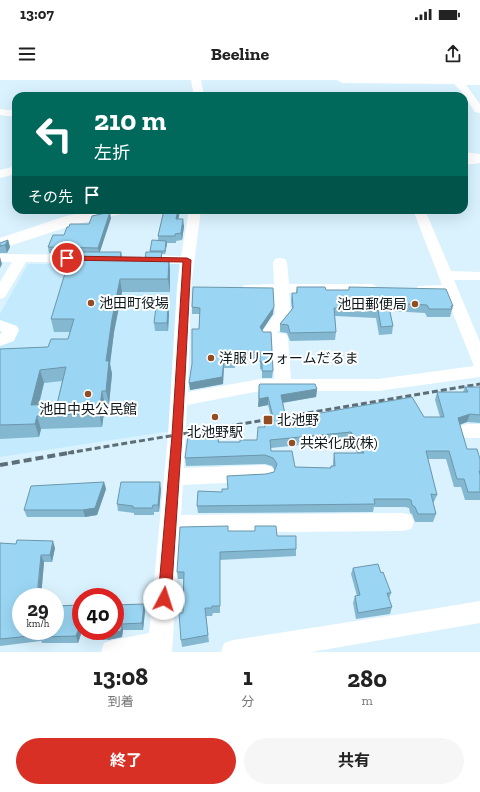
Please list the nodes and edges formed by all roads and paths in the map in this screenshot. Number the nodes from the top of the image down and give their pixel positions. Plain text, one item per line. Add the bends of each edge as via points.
1 (196, 80) edge
2 (341, 80) edge
3 (457, 82) junction
4 (480, 82) edge
5 (345, 91) dead end
6 (198, 92) edge
7 (467, 92) edge
8 (468, 93) edge
9 (480, 110) edge
10 (0, 112) edge
11 (468, 112) edge
12 (12, 114) edge
13 (468, 156) edge
14 (480, 158) edge
15 (468, 160) edge
16 (12, 171) edge
17 (0, 174) edge
18 (98, 214) edge
19 (194, 214) edge
20 (421, 214) edge
21 (0, 244) edge
22 (0, 258) edge
23 (22, 258) junction
24 (116, 259) edge
25 (132, 259) edge
26 (187, 260) junction
27 (280, 262) dead end
28 (480, 276) edge
29 (448, 282) junction
30 (231, 287) edge
31 (281, 288) junction
32 (382, 289) edge
33 (413, 289) edge
34 (0, 294) edge
35 (0, 325) edge
36 (0, 341) edge
37 (480, 362) edge
38 (480, 371) edge
39 (283, 385) junction
40 (179, 400) junction
41 (265, 474) edge
42 (174, 478) junction
43 (403, 522) dead end
44 (170, 524) junction
45 (480, 612) edge
46 (160, 648) edge
47 (114, 652) edge
48 (233, 652) edge

1 - 6 street
2 - 3 street
2 - 5 street
3 - 4 street
3 - 7 street
8 - 9 street
9 - 11 street
10 - 12 street
13 - 14 street
14 - 15 highway
16 - 17 street
18 - 21 highway
19 - 26 street
20 - 29 street
22 - 23 street
23 - 24 street
23 - 34 street
25 - 26 street
26 - 40 street via 192,287
27 - 31 street
28 - 29 street
29 - 33 street
29 - 37 street
30 - 31 street
31 - 32 street
31 - 39 street via 283,315 275,336
35 - 36 street via 11,330 8,337
38 - 39 street via 378,385
39 - 40 street via 260,385
40 - 42 street
41 - 42 street
42 - 44 street
43 - 44 street
44 - 46 street
45 - 48 street
46 - 47 street

